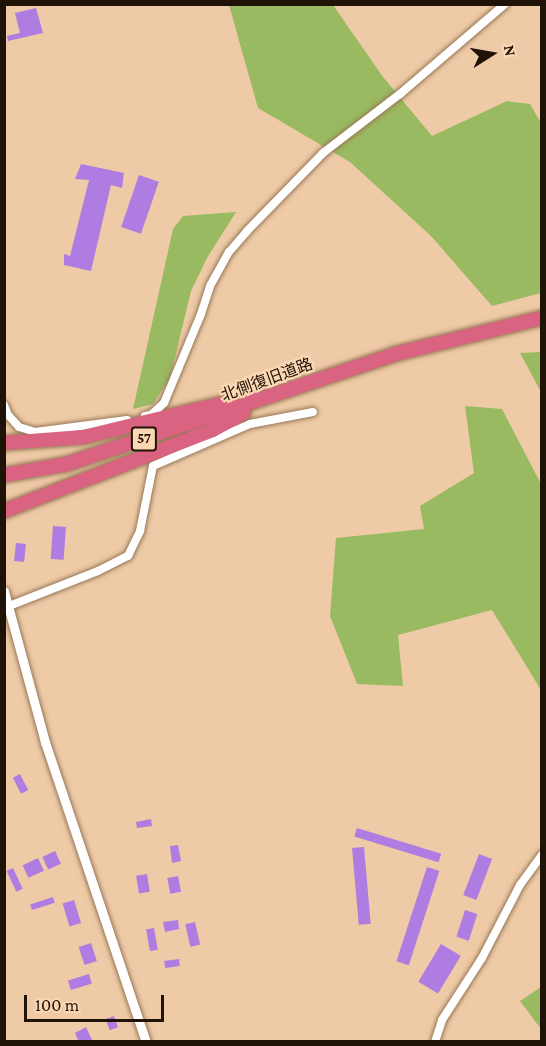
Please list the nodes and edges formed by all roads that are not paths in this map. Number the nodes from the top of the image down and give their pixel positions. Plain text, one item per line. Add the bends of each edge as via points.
1 (505, 4) edge
2 (542, 318) edge
3 (280, 393) junction
4 (4, 405) edge
5 (313, 412) dead end
6 (4, 443) edge
7 (4, 475) edge
8 (4, 510) edge
9 (4, 591) edge
10 (6, 608) edge
11 (542, 855) edge
12 (146, 1041) edge
13 (435, 1041) edge

1 - 4 street via 324,153 247,231 215,276 172,387 152,415 35,432 19,427
2 - 3 highway, 北側復旧道路 / 57 via 395,354
3 - 6 highway via 234,400 83,437
3 - 7 highway, 北側復旧道路 / 57 via 75,461
3 - 8 highway via 213,430
5 - 10 street via 250,424 153,466 140,531 128,556
9 - 10 street
10 - 12 street via 45,742
11 - 13 street via 520,885 482,958 442,1020

